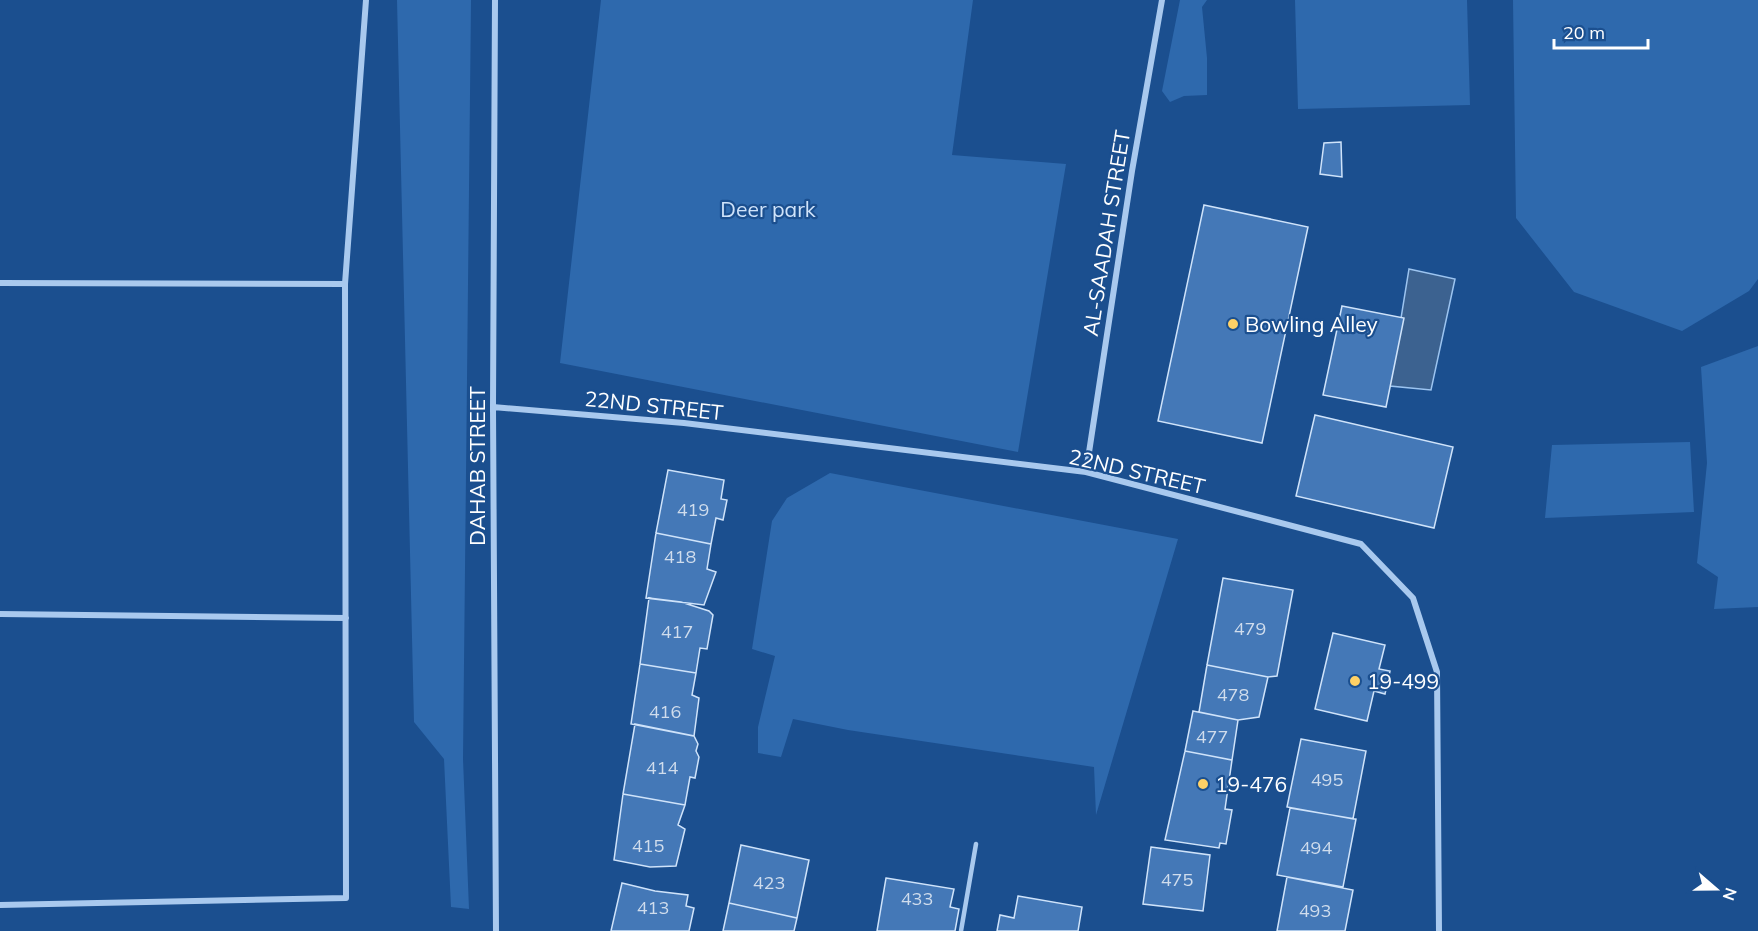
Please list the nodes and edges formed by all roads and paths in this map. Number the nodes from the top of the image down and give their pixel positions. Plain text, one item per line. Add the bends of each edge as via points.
1 (366, 0) edge
2 (495, 0) edge
3 (1162, 0) edge
4 (0, 283) edge
5 (345, 284) junction
6 (493, 406) junction
7 (1086, 472) junction
8 (0, 614) edge
9 (346, 618) junction
10 (976, 844) dead end
11 (0, 905) edge
12 (496, 931) edge
13 (961, 931) edge
14 (1439, 931) edge

1 - 5 street
2 - 6 street, DAHAB STREET
3 - 7 street, AL-SAADAH STREET
4 - 5 street
5 - 9 street
6 - 7 street, 22ND STREET via 684,423
6 - 12 street, DAHAB STREET
7 - 14 street, 22ND STREET via 1361,544 1413,598 1437,672
8 - 9 street
9 - 11 street via 346,897
10 - 13 lane

